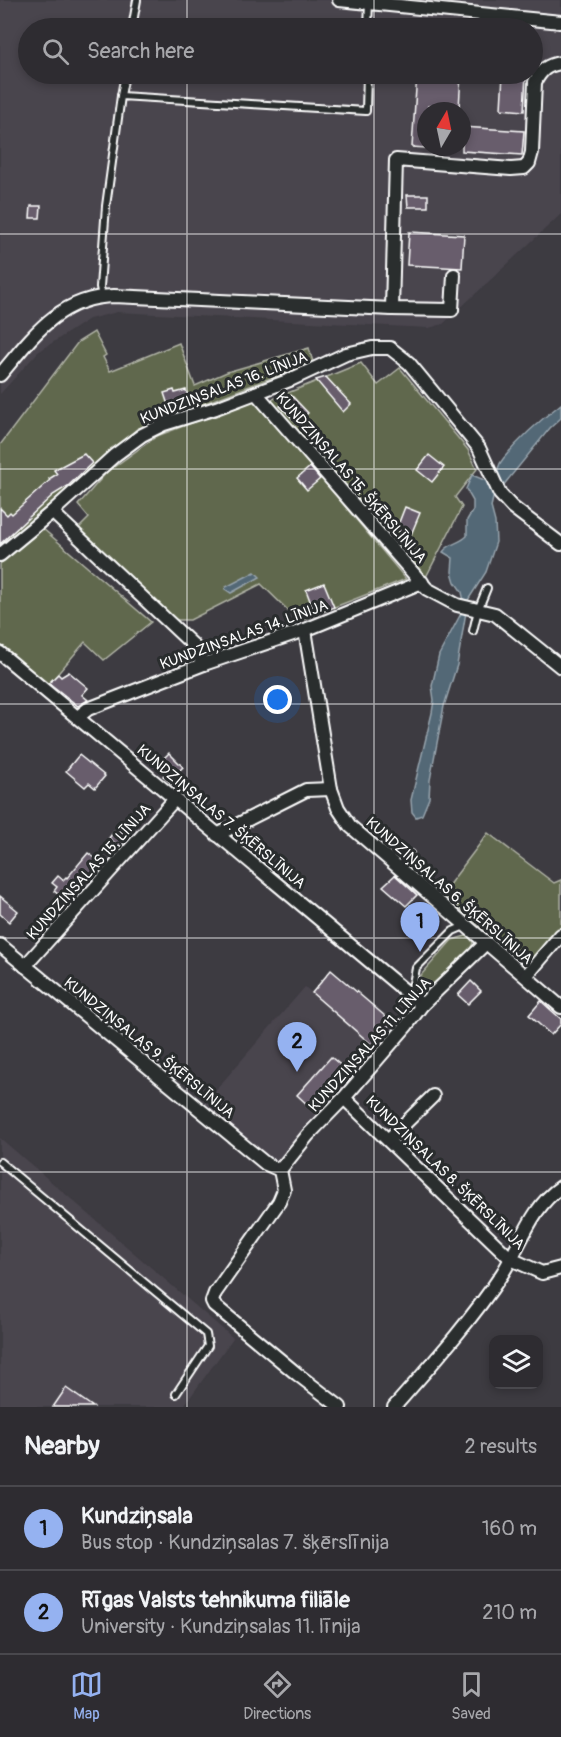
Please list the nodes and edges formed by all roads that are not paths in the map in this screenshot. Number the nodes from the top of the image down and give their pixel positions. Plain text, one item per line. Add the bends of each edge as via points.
1 (137, 0) edge
2 (339, 0) edge
3 (369, 1) edge
4 (134, 18) edge
5 (368, 18) edge
6 (524, 18) edge
7 (543, 20) edge
8 (561, 22) edge
9 (561, 63) edge
10 (543, 70) edge
11 (123, 84) edge
12 (367, 84) edge
13 (535, 84) edge
14 (121, 96) junction
15 (454, 275) dead end
16 (102, 297) junction
17 (392, 309) junction
18 (0, 375) edge
19 (256, 393) junction
20 (52, 512) junction
21 (561, 544) edge
22 (0, 555) edge
23 (423, 582) junction
24 (487, 588) dead end
25 (476, 609) junction
26 (305, 630) junction
27 (473, 631) dead end
28 (0, 653) edge
29 (204, 664) junction
30 (561, 667) edge
31 (78, 717) junction
32 (331, 789) junction
33 (175, 799) junction
34 (217, 835) junction
35 (410, 854) dead end
36 (398, 867) junction
37 (467, 925) junction
38 (561, 935) edge
39 (486, 943) junction
40 (0, 945) edge
41 (25, 966) junction
42 (526, 976) junction
43 (411, 995) junction
44 (422, 1005) junction
45 (561, 1007) edge
46 (433, 1096) dead end
47 (344, 1098) junction
48 (388, 1140) junction
49 (0, 1162) edge
50 (280, 1170) junction
51 (561, 1187) edge
52 (511, 1259) junction
53 (561, 1268) edge
54 (176, 1394) dead end
55 (340, 1407) edge
56 (394, 1407) edge

1 - 4 lane
2 - 3 street
3 - 5 lane
3 - 6 street
7 - 8 street
9 - 10 street
11 - 14 lane
12 - 14 lane via 366,111
13 - 17 street via 532,152 524,168 396,160
14 - 16 lane via 106,206
15 - 17 street via 452,310
16 - 17 street
16 - 18 street via 72,306 46,322
19 - 20 street, KUNDZIŅSALAS 16. LĪNIJA via 142,435
19 - 21 street, KUNDZIŅSALAS 16. LĪNIJA via 346,354 390,348 409,363 479,448 500,494
19 - 23 street, KUNDZIŅSALAS 15. ŠĶĒRSLĪNIJA
20 - 22 street, KUNDZIŅSALAS 16. LĪNIJA
20 - 29 street via 193,645
23 - 25 street, KUNDZIŅSALAS 15. ŠĶĒRSLĪNIJA via 427,589 457,605
23 - 26 street, KUNDZIŅSALAS 14. LĪNIJA
24 - 25 lane
25 - 27 lane
25 - 30 street, KUNDZIŅSALAS 15. ŠĶĒRSLĪNIJA via 495,614
26 - 29 street, KUNDZIŅSALAS 14. LĪNIJA
26 - 32 street, KUNDZIŅSALAS 6. ŠĶĒRSLĪNIJA
28 - 31 street, KUNDZIŅSALAS 7. ŠĶĒRSLĪNIJA
29 - 31 street, KUNDZIŅSALAS 14. LĪNIJA via 88,709
31 - 33 street, KUNDZIŅSALAS 7. ŠĶĒRSLĪNIJA
32 - 34 street via 306,790
32 - 36 street, KUNDZIŅSALAS 6. ŠĶĒRSLĪNIJA via 350,826
33 - 34 street, KUNDZIŅSALAS 7. ŠĶĒRSLĪNIJA
33 - 41 street, KUNDZIŅSALAS 15. LĪNIJA
34 - 43 street, KUNDZIŅSALAS 7. ŠĶĒRSLĪNIJA
35 - 36 lane
36 - 37 street, KUNDZIŅSALAS 6. ŠĶĒRSLĪNIJA
37 - 39 street, KUNDZIŅSALAS 6. ŠĶĒRSLĪNIJA
37 - 43 lane via 453,932 416,968
38 - 42 street
39 - 42 street, KUNDZIŅSALAS 6. ŠĶĒRSLĪNIJA
39 - 44 street, KUNDZIŅSALAS 11. LĪNIJA
40 - 41 street, KUNDZIŅSALAS 9. ŠĶĒRSLĪNIJA
41 - 50 street, KUNDZIŅSALAS 9. ŠĶĒRSLĪNIJA via 266,1164
42 - 45 street, KUNDZIŅSALAS 6. ŠĶĒRSLĪNIJA
43 - 44 street, KUNDZIŅSALAS 7. ŠĶĒRSLĪNIJA
44 - 47 street, KUNDZIŅSALAS 11. LĪNIJA
46 - 48 street
47 - 48 street, KUNDZIŅSALAS 8. ŠĶĒRSLĪNIJA
47 - 50 street, KUNDZIŅSALAS 11. LĪNIJA
48 - 52 street, KUNDZIŅSALAS 8. ŠĶĒRSLĪNIJA
49 - 54 lane via 206,1334 208,1346
50 - 55 street via 284,1190 279,1202 212,1301
51 - 52 street via 538,1209
52 - 53 street, KUNDZIŅSALAS 8. ŠĶĒRSLĪNIJA via 542,1273
52 - 56 street via 444,1350

